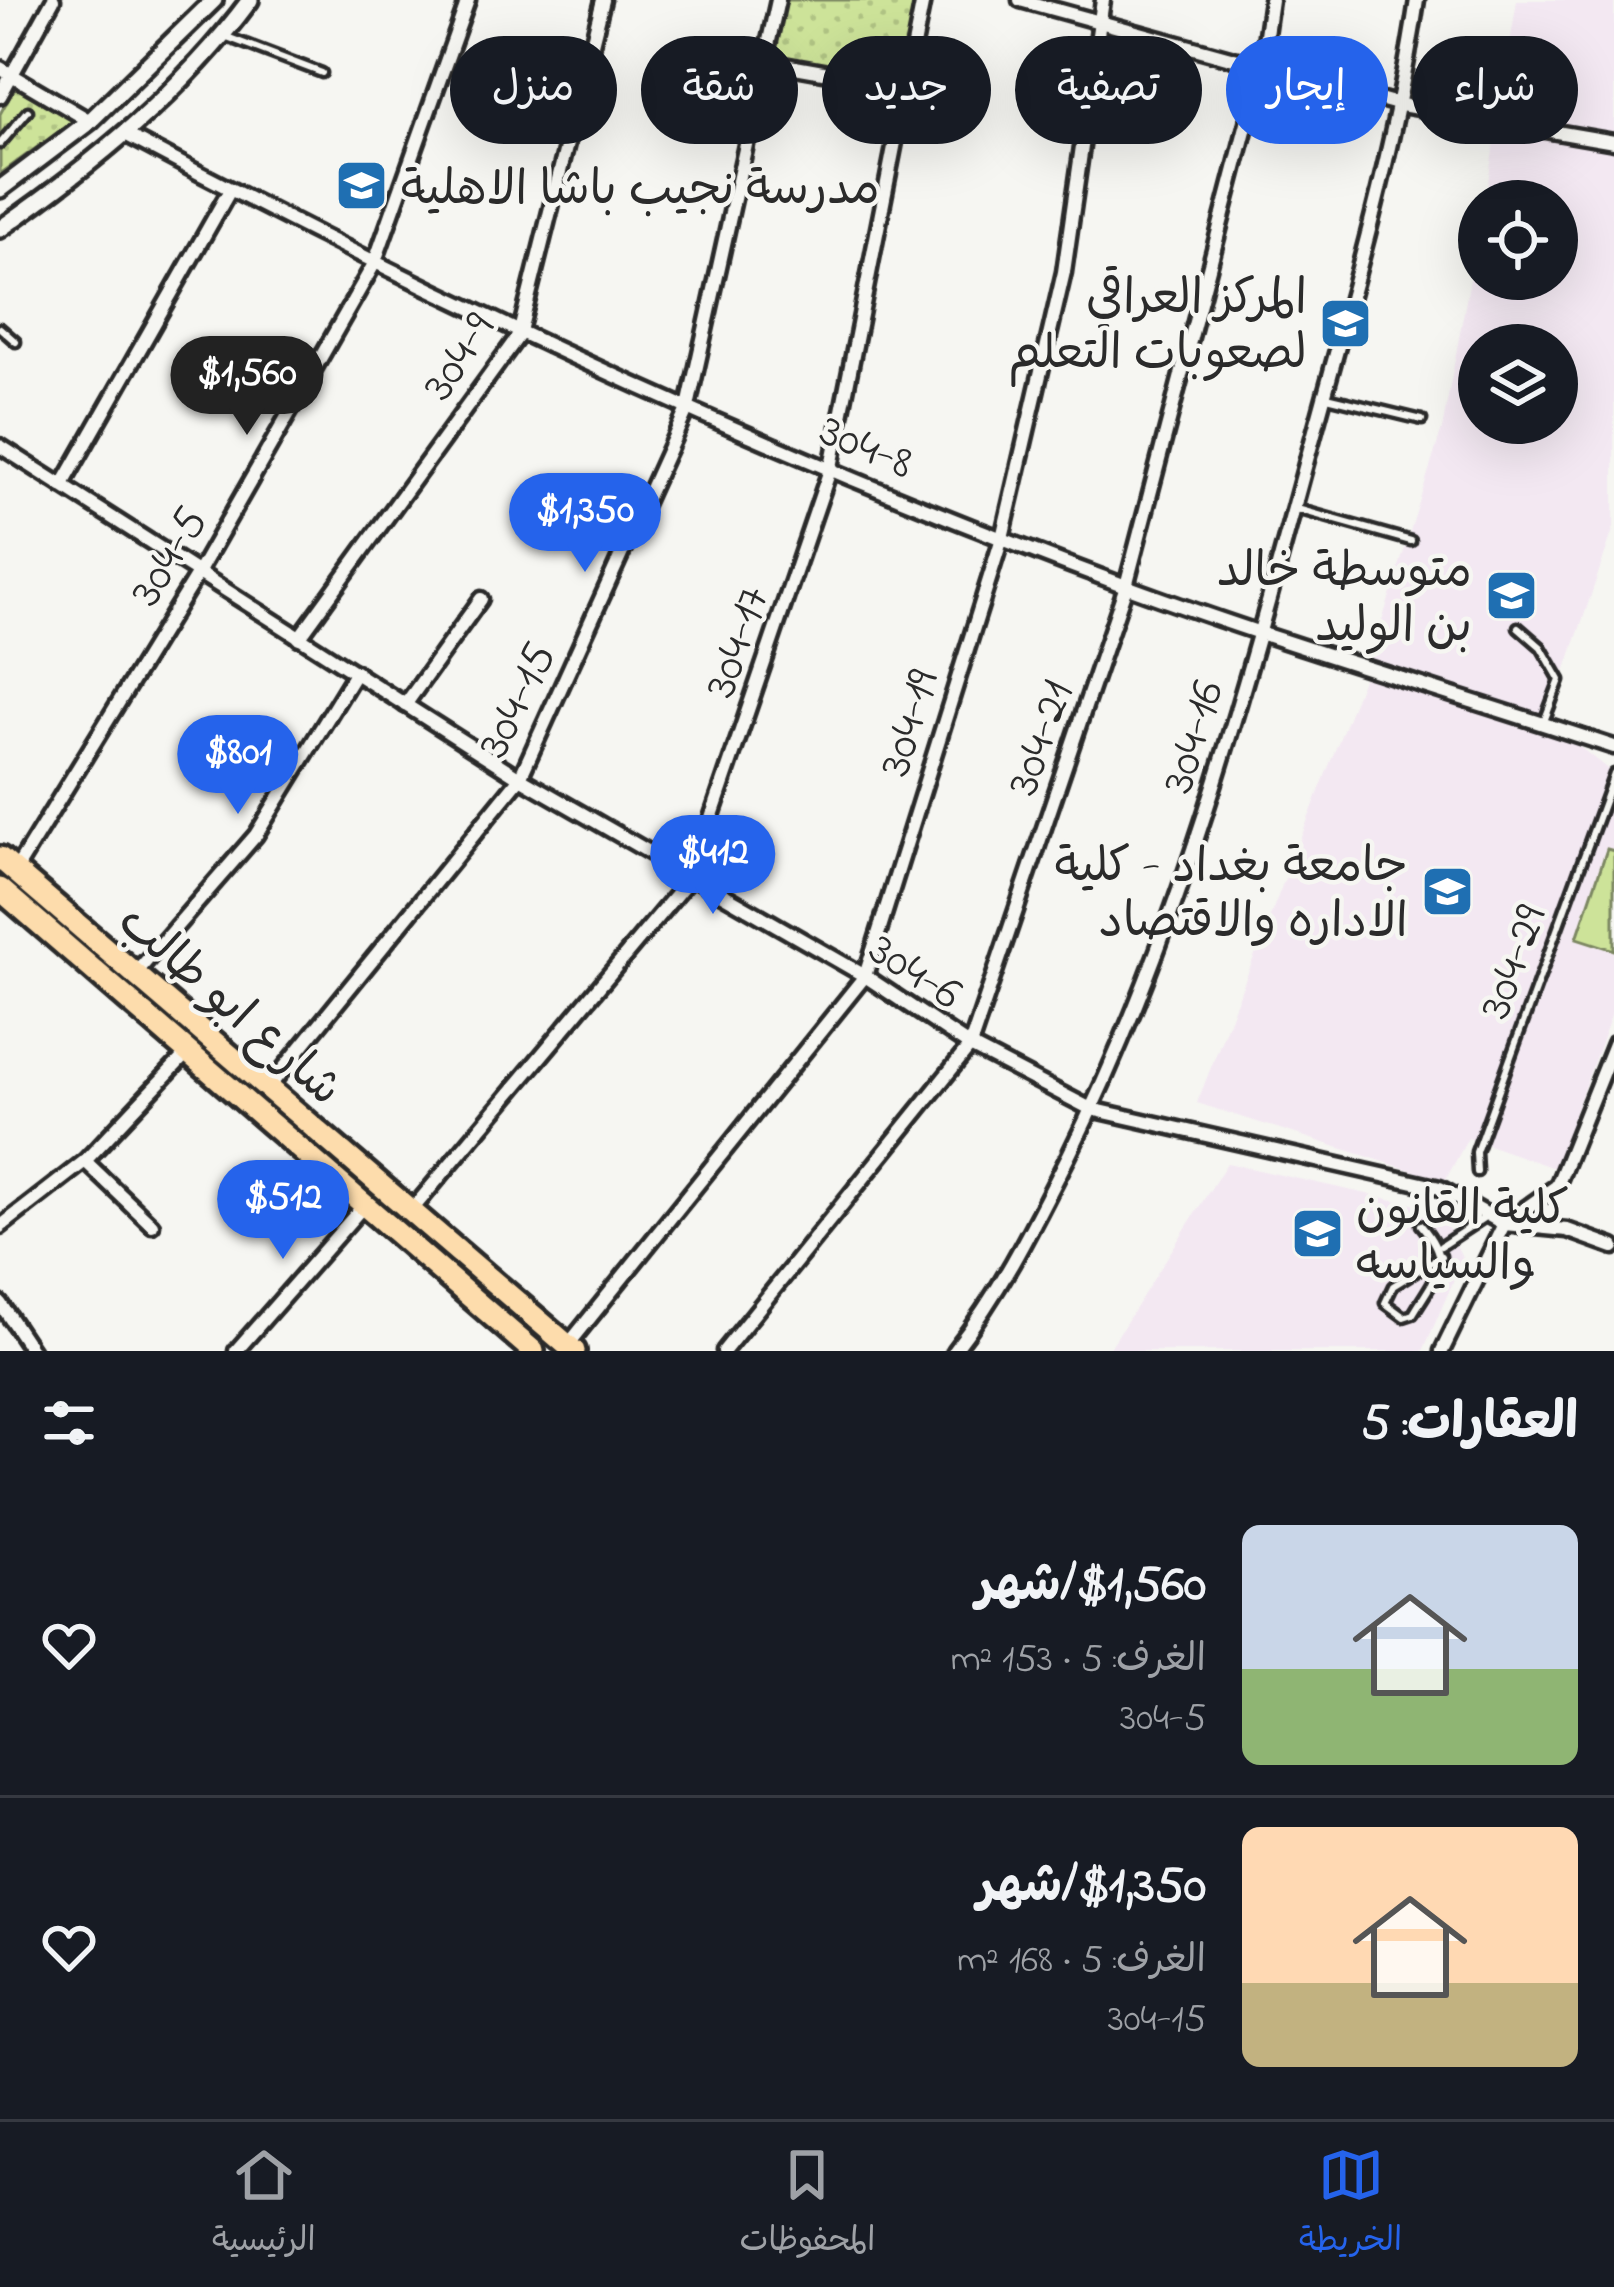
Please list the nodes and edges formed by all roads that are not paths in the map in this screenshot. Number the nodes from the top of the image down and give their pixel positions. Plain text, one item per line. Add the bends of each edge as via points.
1 (53, 0) edge
2 (214, 0) edge
3 (250, 0) edge
4 (468, 0) edge
5 (603, 0) edge
6 (778, 0) edge
7 (923, 0) edge
8 (1020, 0) edge
9 (1103, 0) edge
10 (1271, 0) edge
11 (1417, 0) edge
12 (1099, 23) junction
13 (224, 35) junction
14 (772, 36) edge
15 (917, 36) edge
16 (1266, 36) edge
17 (1226, 59) edge
18 (6, 71) edge
19 (322, 73) dead end
20 (0, 96) edge
21 (1388, 102) edge
22 (1401, 105) junction
23 (28, 111) dead end
24 (90, 121) junction
25 (125, 134) junction
26 (1614, 142) edge
27 (0, 143) edge
28 (748, 144) edge
29 (896, 144) edge
30 (1241, 144) edge
31 (230, 190) junction
32 (0, 192) edge
33 (16, 218) junction
34 (0, 230) edge
35 (374, 264) junction
36 (0, 328) edge
37 (519, 335) junction
38 (16, 342) dead end
39 (1324, 396) junction
40 (688, 407) junction
41 (1422, 420) dead end
42 (0, 446) edge
43 (831, 467) junction
44 (62, 486) junction
45 (1294, 508) junction
46 (1002, 538) junction
47 (1411, 541) dead end
48 (198, 573) junction
49 (1126, 586) junction
50 (481, 599) dead end
51 (1518, 627) dead end
52 (1261, 632) junction
53 (299, 638) junction
54 (356, 672) junction
55 (405, 706) junction
56 (1544, 724) junction
57 (1614, 747) edge
58 (1614, 774) edge
59 (520, 778) junction
60 (691, 877) junction
61 (3, 880) edge
62 (135, 974) junction
63 (865, 976) junction
64 (1614, 1044) edge
65 (970, 1046) junction
66 (189, 1051) junction
67 (267, 1089) junction
68 (1091, 1109) junction
69 (85, 1161) junction
70 (1477, 1172) dead end
71 (365, 1204) junction
72 (411, 1211) junction
73 (1488, 1215) junction
74 (1504, 1224) junction
75 (152, 1225) dead end
76 (1421, 1225) dead end
77 (0, 1227) edge
78 (1614, 1247) edge
79 (1440, 1251) junction
80 (0, 1303) edge
81 (571, 1348) edge
82 (32, 1351) edge
83 (236, 1351) edge
84 (532, 1351) edge
85 (724, 1351) edge
86 (954, 1351) edge
87 (1442, 1351) edge

1 - 18 street
2 - 24 street
3 - 13 street
4 - 35 street, 304-5
5 - 37 street, 304-9
6 - 14 street, 304-15
7 - 15 street, 304-17
8 - 12 street
9 - 12 street, 304-19
10 - 16 street, 304-21
11 - 22 street, 304-16
12 - 17 street
12 - 46 street, 304-19 via 1064,272
13 - 19 lane
13 - 25 street
18 - 20 street
18 - 24 street
21 - 22 street
22 - 26 street
22 - 39 street, 304-16
23 - 27 lane
24 - 32 street
25 - 31 street, 304-8
25 - 33 street
28 - 40 street, 304-15
29 - 43 street, 304-17
30 - 49 street, 304-21
31 - 35 street, 304-8
31 - 44 street
32 - 33 street
33 - 34 street
35 - 37 street, 304-8
35 - 48 street, 304-5
36 - 38 lane
37 - 40 street, 304-8
37 - 53 street, 304-9
39 - 41 lane
39 - 45 street, 304-16
40 - 43 street, 304-8
40 - 59 street, 304-15
42 - 44 street, 304-6
43 - 46 street, 304-8
43 - 60 street, 304-17
44 - 48 street, 304-6
45 - 47 lane
45 - 52 street, 304-16
46 - 49 street, 304-8
46 - 63 street, 304-19
48 - 53 street, 304-6
48 - 61 street, 304-5
49 - 52 street, 304-8
49 - 65 street, 304-21
50 - 55 street
51 - 56 lane via 1560,680
52 - 56 street, 304-8
52 - 68 street, 304-16 via 1160,952
53 - 54 street, 304-6
54 - 55 street, 304-6
54 - 62 street via 256,835
55 - 59 street, 304-6
56 - 57 street, 304-8
58 - 70 lane, 304-29 via 1476,1152
59 - 60 street, 304-6
59 - 67 street, 304-15
60 - 63 street, 304-6
60 - 72 street, 304-17
61 - 62 main road, شارع ابو طالب
61 - 66 main road, شارع ابو طالب
62 - 67 main road, شارع ابو طالب
63 - 65 street, 304-6
63 - 81 street, 304-19
64 - 74 street via 1557,1186
65 - 68 street, 304-6
65 - 85 street, 304-21
66 - 69 street
66 - 71 main road, شارع ابو طالب
67 - 72 main road, شارع ابو طالب
68 - 73 street, 304-6 via 1440,1188
68 - 86 street, 304-16 via 1003,1288
69 - 75 street
69 - 77 street
71 - 83 street
71 - 84 main road, شارع ابو طالب
72 - 81 main road, شارع ابو طالب
73 - 74 street, 304-6
73 - 79 lane
74 - 78 street, 304-6 via 1567,1230
74 - 87 street
76 - 79 lane
79 - 79 lane via 1413,1314 1394,1312 1385,1294
80 - 82 street

